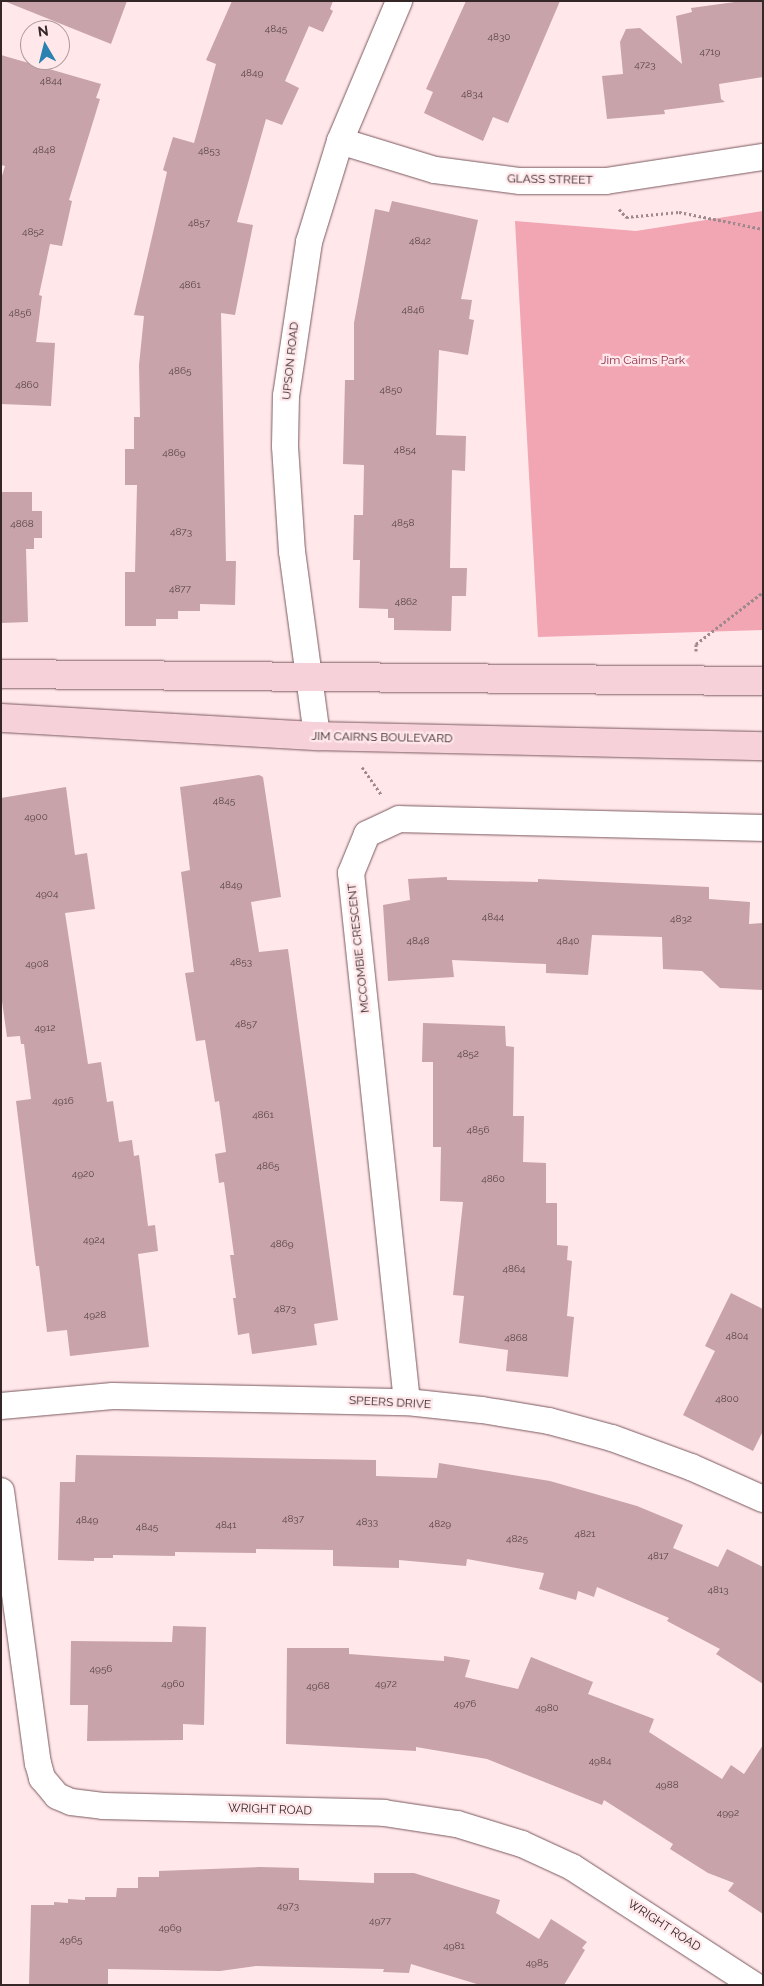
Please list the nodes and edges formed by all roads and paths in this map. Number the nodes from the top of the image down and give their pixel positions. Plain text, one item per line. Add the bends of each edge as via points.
1 (399, 1) edge
2 (340, 141) junction
3 (763, 157) edge
4 (595, 182) junction
5 (763, 229) edge
6 (763, 592) edge
7 (1, 674) edge
8 (309, 678) junction
9 (696, 681) junction
10 (763, 681) edge
11 (1, 718) edge
12 (329, 736) junction
13 (763, 746) edge
14 (399, 819) junction
15 (763, 828) edge
16 (407, 1402) junction
17 (1, 1406) edge
18 (1, 1491) edge
19 (763, 1499) edge
20 (754, 1985) edge

1 - 2 street, UPSON ROAD
2 - 4 street, GLASS STREET via 435,170 478,177
2 - 8 street, UPSON ROAD via 308,242 286,396 284,446 292,552
3 - 4 street, GLASS STREET
4 - 5 path via 626,217 679,212
6 - 9 path via 696,644
7 - 8 street
8 - 9 street
8 - 12 street, UPSON ROAD
9 - 10 street
11 - 12 street, JIM CAIRNS BOULEVARD
12 - 13 street, JIM CAIRNS BOULEVARD
12 - 14 path
14 - 15 street, MCCOMBIE CRESCENT
14 - 16 street, MCCOMBIE CRESCENT via 367,834 351,873
16 - 17 street, SPEERS DRIVE via 113,1396
16 - 19 street, SPEERS DRIVE via 549,1421 612,1438 691,1467
18 - 20 street, WRIGHT ROAD via 38,1763 42,1778 57,1796 70,1802 103,1806 384,1813 457,1824 522,1844 572,1867

